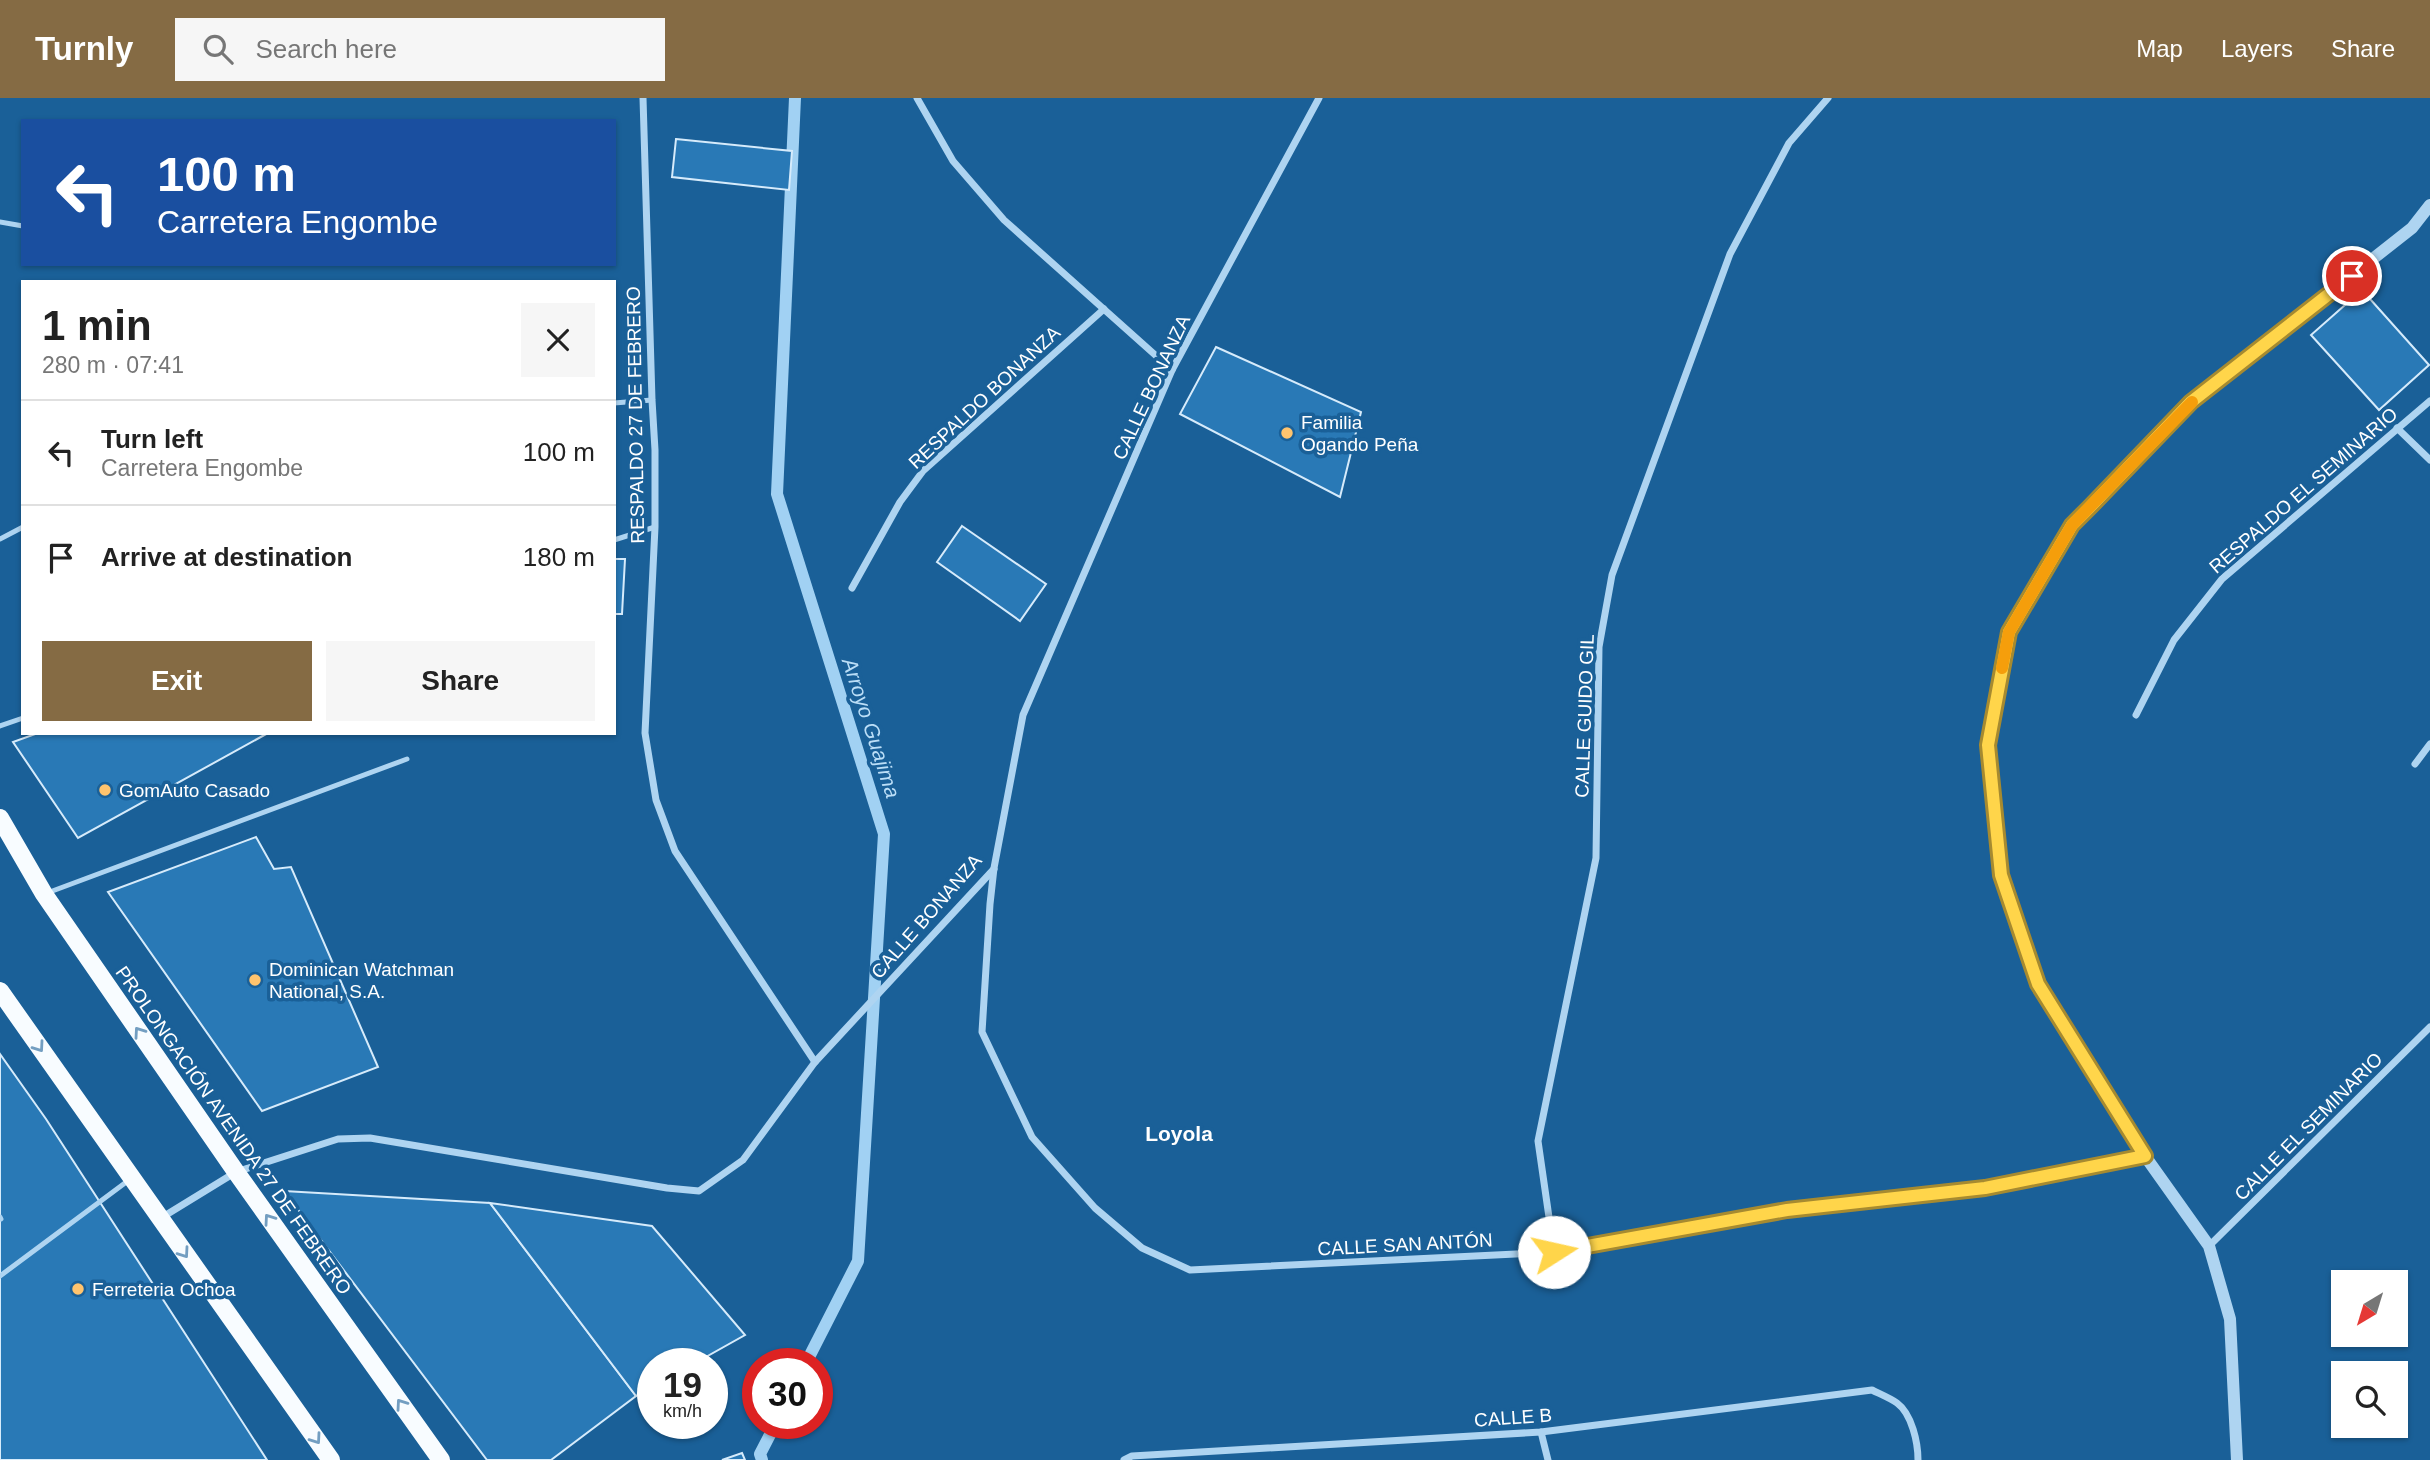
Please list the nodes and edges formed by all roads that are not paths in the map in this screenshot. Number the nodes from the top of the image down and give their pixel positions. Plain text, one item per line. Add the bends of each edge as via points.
1 (643, 98) edge
2 (917, 98) edge
3 (1320, 98) edge
4 (1828, 98) edge
5 (2430, 205) edge
6 (0, 222) edge
7 (21, 226) edge
8 (1104, 309) junction
9 (1172, 370) junction
10 (652, 400) junction
11 (2430, 401) edge
12 (616, 403) edge
13 (2397, 428) junction
14 (2430, 460) edge
15 (655, 527) junction
16 (21, 528) edge
17 (0, 539) edge
18 (616, 539) edge
19 (852, 587) dead end
20 (2136, 715) dead end
21 (21, 719) edge
22 (0, 726) edge
23 (2430, 744) edge
24 (407, 759) dead end
25 (2415, 764) dead end
26 (0, 818) edge
27 (994, 868) junction
28 (44, 894) junction
29 (0, 991) edge
30 (2430, 1027) edge
31 (815, 1062) junction
32 (2145, 1156) junction
33 (236, 1172) junction
34 (131, 1178) junction
35 (160, 1219) junction
36 (2209, 1247) junction
37 (1554, 1252) junction
38 (0, 1276) edge
39 (1541, 1432) junction
40 (331, 1460) edge
41 (441, 1460) edge
42 (1124, 1460) edge
43 (1548, 1460) edge
44 (1917, 1460) edge
45 (2237, 1460) edge

1 - 10 street, RESPALDO 27 DE FEBRERO
2 - 8 street via 953,161 1004,220
3 - 9 street, CALLE BONANZA
4 - 37 street, CALLE GUIDO GIL via 1788,143 1730,254 1612,575 1599,647 1596,858 1538,1141
5 - 32 street via 2412,228 2191,402 2072,525 2009,632 1988,745 2001,875 2038,984
6 - 7 lane
8 - 9 street
8 - 19 street, RESPALDO BONANZA via 923,471
9 - 27 street, CALLE BONANZA via 1023,715
10 - 12 lane
10 - 15 street, RESPALDO 27 DE FEBRERO
11 - 13 street, RESPALDO EL SEMINARIO
13 - 14 street
13 - 20 street, RESPALDO EL SEMINARIO via 2222,579 2174,640
15 - 18 lane
15 - 31 street, RESPALDO 27 DE FEBRERO via 645,733 656,800 675,851
16 - 17 lane
21 - 22 lane
23 - 25 street
24 - 28 lane
26 - 28 main road, PROLONGACIÓN AVENIDA 27 DE FEBRERO
27 - 31 street, CALLE BONANZA
27 - 37 street, CALLE SAN ANTÓN via 982,1032 1032,1137 1095,1208 1142,1248 1190,1270
33 -> 28 main road, PROLONGACIÓN AVENIDA 27 DE FEBRERO
29 -> 34 main road
30 - 36 street, CALLE EL SEMINARIO
31 - 33 street, CALLE BONANZA via 743,1160 699,1191 370,1138 338,1139
32 - 36 street
32 - 37 street, CALLE SAN ANTÓN via 1985,1188 1787,1210
33 - 35 street, CALLE BONANZA
41 -> 33 main road, PROLONGACIÓN AVENIDA 27 DE FEBRERO
34 - 35 main road
34 - 38 lane
35 -> 40 main road
36 - 45 street via 2230,1319
39 - 42 street, CALLE B
39 - 43 street
39 - 44 street, CALLE B via 1872,1390 1900,1404 1912,1425

